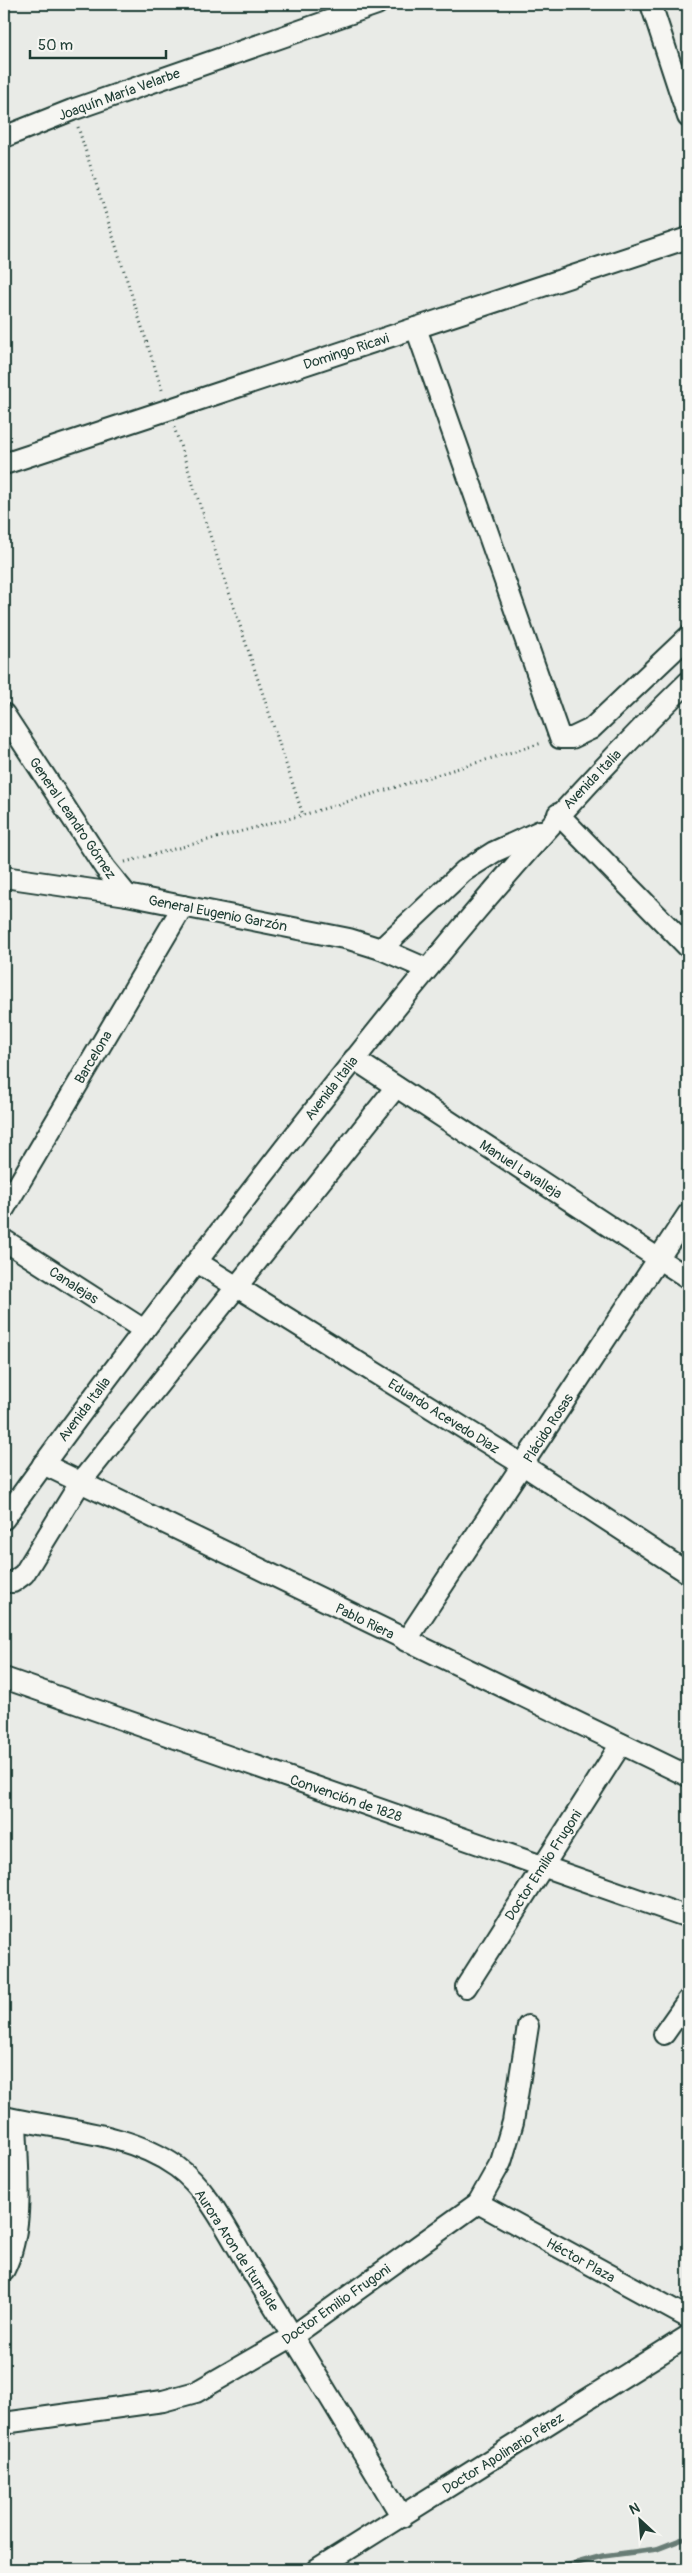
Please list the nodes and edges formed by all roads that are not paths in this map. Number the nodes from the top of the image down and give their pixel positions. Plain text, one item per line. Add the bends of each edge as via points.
1 (376, 4) edge
2 (651, 4) edge
3 (688, 116) edge
4 (4, 137) edge
5 (688, 238) edge
6 (416, 328) junction
7 (4, 464) edge
8 (688, 637) edge
9 (688, 682) edge
10 (4, 714) edge
11 (552, 822) junction
12 (4, 878) edge
13 (127, 895) junction
14 (183, 906) junction
15 (688, 947) edge
16 (381, 949) junction
17 (427, 969) junction
18 (354, 1059) junction
19 (396, 1087) junction
20 (4, 1209) edge
21 (688, 1214) edge
22 (4, 1240) edge
23 (659, 1259) junction
24 (197, 1262) junction
25 (688, 1278) edge
26 (237, 1288) junction
27 (144, 1330) junction
28 (43, 1464) junction
29 (523, 1465) junction
30 (80, 1482) junction
31 (4, 1519) edge
32 (688, 1573) edge
33 (4, 1582) edge
34 (406, 1641) junction
35 (4, 1678) edge
36 (621, 1744) junction
37 (688, 1776) edge
38 (542, 1866) junction
39 (688, 1917) edge
40 (466, 1987) dead end
41 (688, 2000) edge
42 (528, 2026) dead end
43 (664, 2034) dead end
44 (10, 2118) edge
45 (478, 2203) junction
46 (6, 2261) edge
47 (687, 2309) edge
48 (293, 2336) junction
49 (685, 2338) edge
50 (4, 2423) edge
51 (402, 2517) junction
52 (317, 2569) edge

1 - 4 street, Joaquín María Velarbe via 72,110
2 - 3 street
5 - 6 street, Domingo Ricavi
6 - 7 street, Domingo Ricavi
6 - 8 street via 560,738 572,738 591,729
9 - 11 street, Avenida Italia
10 - 13 street, General Leandro Gómez via 105,868
11 - 15 street
11 - 16 street via 464,871
11 - 17 street, Avenida Italia
12 - 13 street, General Eugenio Garzón
13 - 14 street, General Eugenio Garzón
14 - 16 street, General Eugenio Garzón via 349,939
14 - 20 street, Barcelona
16 - 17 street, General Eugenio Garzón
17 - 18 street, Avenida Italia
18 - 19 street, Manuel Lavalleja
18 - 24 street, Avenida Italia
19 - 23 street, Manuel Lavalleja
19 - 26 street
21 - 23 street, Plácido Rosas
22 - 27 street, Canalejas
23 - 25 street, Manuel Lavalleja
23 - 29 street, Plácido Rosas
24 - 26 street, Eduardo Acevedo Diaz
24 - 27 street, Avenida Italia
26 - 29 street, Eduardo Acevedo Diaz
26 - 30 street
27 - 28 street, Avenida Italia
28 - 30 street, Pablo Riera
28 - 31 street, Avenida Italia
29 - 32 street, Eduardo Acevedo Diaz
29 - 34 street, Plácido Rosas
30 - 33 street via 24,1574 13,1582
30 - 34 street, Pablo Riera
34 - 36 street, Pablo Riera
35 - 38 street, Convención de 1828
36 - 37 street, Pablo Riera
36 - 38 street, Doctor Emilio Frugoni
38 - 39 street, Convención de 1828
38 - 40 street, Doctor Emilio Frugoni
41 - 43 street
42 - 45 street, Doctor Emilio Frugoni via 513,2122 501,2162
44 - 46 street via 17,2216
44 - 48 street, Aurora Aron de Iturralde via 118,2140 178,2168 202,2192
45 - 47 street, Héctor Plaza
45 - 48 street, Doctor Emilio Frugoni
47 - 49 street, Héctor Plaza
48 - 50 street, Doctor Emilio Frugoni via 196,2392 163,2401
48 - 51 street, Aurora Aron de Iturralde
49 - 51 street, Doctor Apolinario Pérez
51 - 52 street, Doctor Apolinario Pérez

